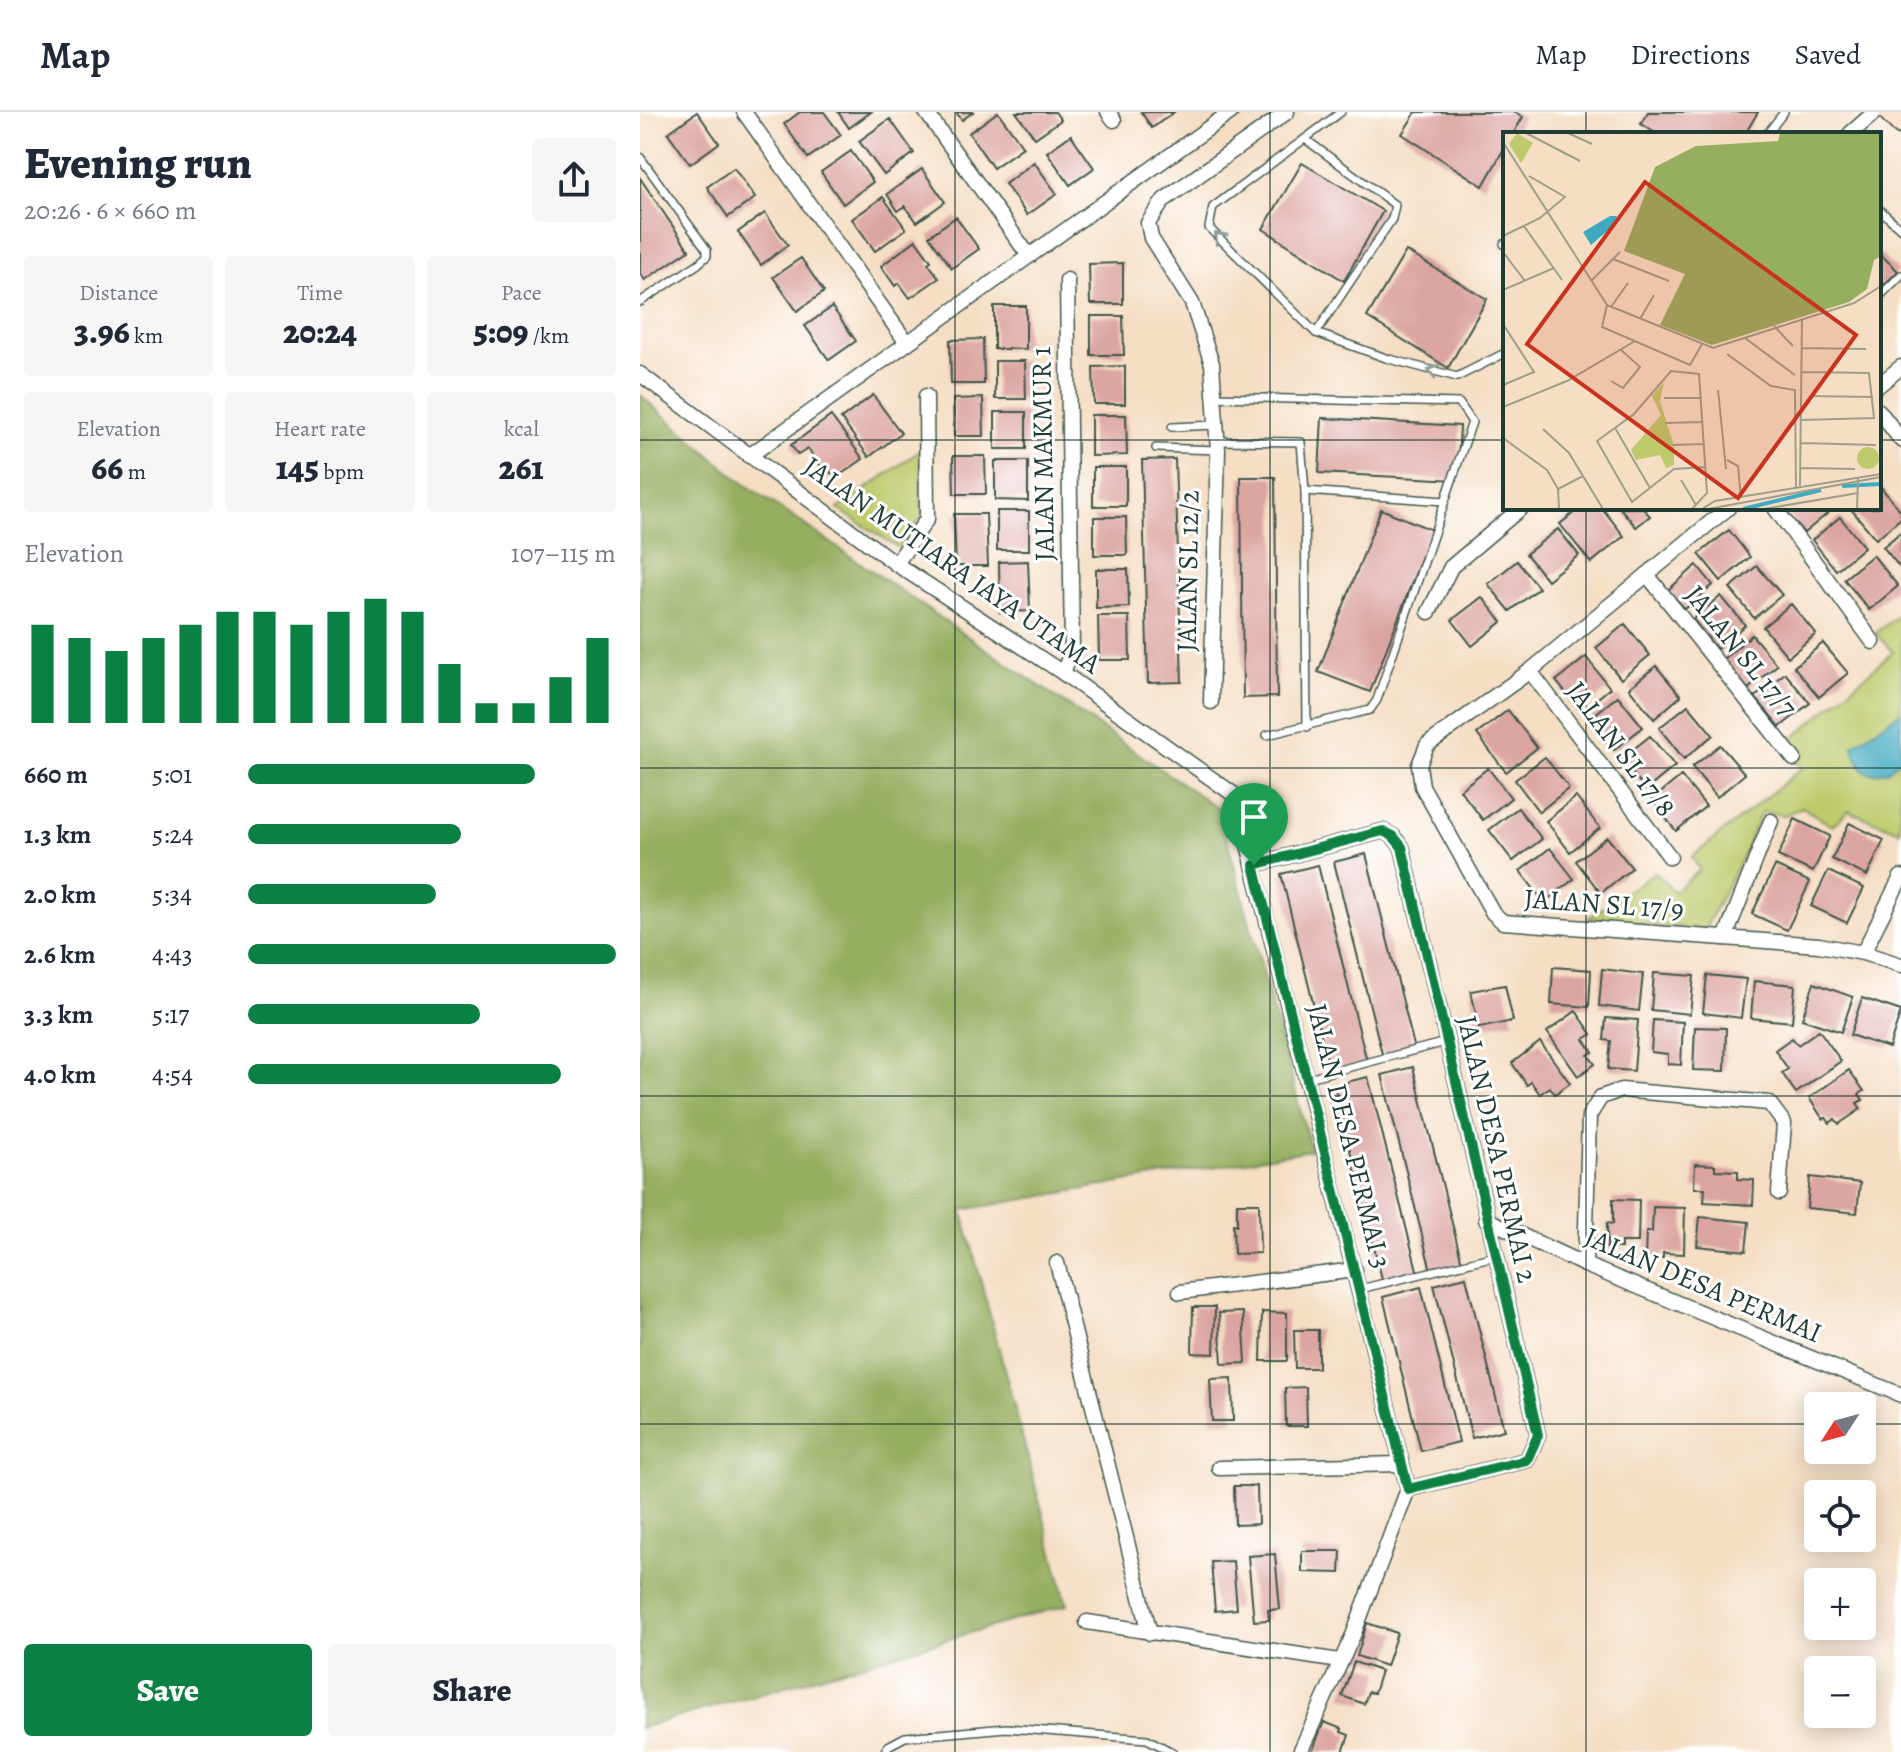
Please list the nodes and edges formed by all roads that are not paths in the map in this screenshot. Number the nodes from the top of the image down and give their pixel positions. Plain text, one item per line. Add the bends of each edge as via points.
1 (744, 112) edge
2 (926, 112) edge
3 (1231, 112) edge
4 (1287, 112) edge
5 (1341, 112) edge
6 (1784, 112) edge
7 (1875, 112) edge
8 (1889, 112) edge
9 (1901, 124) edge
10 (1769, 132) edge
11 (1852, 132) edge
12 (1305, 139) junction
13 (640, 157) edge
14 (1881, 212) edge
15 (1901, 229) edge
16 (1029, 256) junction
17 (1901, 275) edge
18 (1067, 280) dead end
19 (1881, 295) edge
20 (640, 302) edge
21 (1316, 333) junction
22 (907, 343) junction
23 (1503, 354) edge
24 (1901, 367) edge
25 (640, 374) edge
26 (1881, 383) edge
27 (926, 396) dead end
28 (1215, 397) junction
29 (1881, 414) edge
30 (1216, 425) junction
31 (1172, 427) dead end
32 (1901, 440) edge
33 (1218, 445) junction
34 (1156, 448) dead end
35 (749, 456) junction
36 (1305, 491) junction
37 (1445, 501) junction
38 (1519, 510) edge
39 (1726, 510) edge
40 (1776, 510) edge
41 (896, 564) junction
42 (1648, 576) junction
43 (1429, 612) dead end
44 (1873, 642) dead end
45 (1530, 671) junction
46 (1063, 673) junction
47 (1211, 702) dead end
48 (1307, 727) junction
49 (1267, 735) dead end
50 (1794, 759) dead end
51 (1236, 796) joint
52 (1771, 821) dead end
53 (1670, 857) dead end
54 (1254, 865) junction
55 (1901, 877) edge
56 (1725, 938) junction
57 (1863, 953) junction
58 (1901, 965) edge
59 (1446, 1042) junction
60 (1308, 1078) junction
61 (1779, 1193) dead end
62 (1486, 1219) junction
63 (1495, 1256) junction
64 (1057, 1263) dead end
65 (1585, 1265) junction
66 (1355, 1270) junction
67 (1360, 1289) junction
68 (1180, 1292) dead end
69 (1901, 1395) edge
70 (1402, 1464) junction
71 (1219, 1468) dead end
72 (1408, 1489) junction
73 (1087, 1622) dead end
74 (1150, 1633) junction
75 (1339, 1661) junction
76 (885, 1752) edge
77 (1172, 1752) edge
78 (1300, 1752) edge

1 - 22 street
2 - 16 street
3 - 16 street
4 - 28 street, JALAN SL 12/2 via 1164,200 1148,223 1151,238 1192,303 1212,364
5 - 12 lane
6 - 10 lane
7 - 11 street
8 - 9 street
12 - 21 lane via 1395,205 1392,219
21 -> 12 lane via 1209,228 1213,207
13 - 20 lane via 707,256
14 - 15 lane
16 - 22 street
17 - 19 lane
18 - 46 street, JALAN MAKMUR 1 via 1072,650
23 -> 21 lane via 1457,377
22 - 35 street
24 - 26 street
25 - 35 street, JALAN MUTIARA JAYA UTAMA
27 - 41 street via 927,519
28 - 30 street, JALAN SL 12/2
28 - 37 lane via 1459,403 1472,422
29 - 32 street
30 - 31 lane
30 - 33 street, JALAN SL 12/2
33 - 34 lane
33 - 36 lane via 1301,442
33 - 47 street, JALAN SL 12/2
35 - 41 street, JALAN MUTIARA JAYA UTAMA
36 - 37 lane
36 - 48 lane
37 - 48 lane via 1377,700 1370,710
38 - 43 street via 1451,567
39 - 42 street
40 - 44 street
41 - 46 street, JALAN MUTIARA JAYA UTAMA
42 - 45 street
42 - 50 street, JALAN SL 17/7
45 - 53 street, JALAN SL 17/8
45 - 56 street, JALAN SL 17/9 via 1427,745 1419,765 1422,786 1493,913 1503,922
46 - 51 street, JALAN MUTIARA JAYA UTAMA
48 - 49 lane
51 - 54 street, JALAN DESA PERMAI 3
52 - 56 street
54 - 59 street, JALAN DESA PERMAI 2 via 1383,831 1393,836 1402,847
54 - 60 street, JALAN DESA PERMAI 3
55 - 57 street
56 - 57 street, JALAN SL 17/9
57 - 58 street, JALAN SL 17/9
59 - 60 lane
59 - 62 street, JALAN DESA PERMAI 2
60 - 66 street, JALAN DESA PERMAI 3
61 - 65 street via 1784,1123 1769,1103 1621,1090 1601,1097 1589,1116
62 - 63 street, JALAN DESA PERMAI 2
62 - 65 street, JALAN DESA PERMAI
63 - 67 lane
63 - 72 street, JALAN DESA PERMAI 2 via 1538,1435 1527,1460
64 - 74 street
65 - 69 street, JALAN DESA PERMAI
66 - 67 street, JALAN DESA PERMAI 3
66 - 68 street
67 - 70 street, JALAN DESA PERMAI 3
70 - 71 street
70 - 72 street, JALAN DESA PERMAI 3
72 - 75 street
73 - 74 street
74 - 75 street
75 - 78 street
76 - 77 lane via 905,1737 1006,1728 1147,1739

